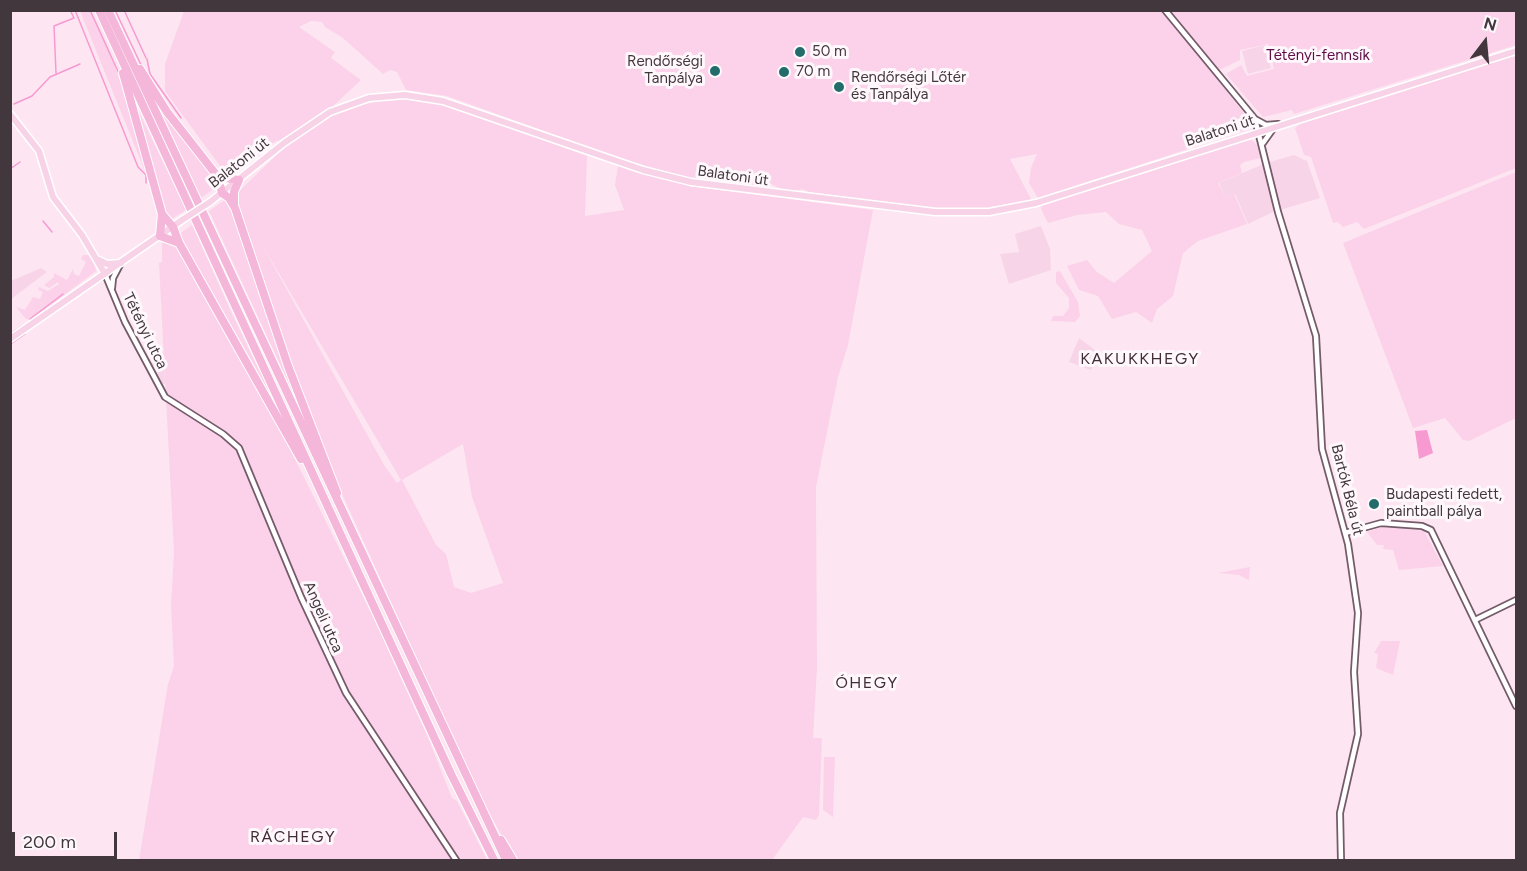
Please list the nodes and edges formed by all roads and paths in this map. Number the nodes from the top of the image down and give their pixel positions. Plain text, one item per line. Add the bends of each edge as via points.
1 (99, 10) edge
2 (108, 10) edge
3 (1165, 10) edge
4 (118, 33) junction
5 (115, 46) junction
6 (1516, 51) edge
7 (10, 114) edge
8 (1255, 119) junction
9 (1280, 124) junction
10 (1258, 132) junction
11 (1262, 146) junction
12 (218, 177) junction
13 (239, 180) junction
14 (222, 193) junction
15 (235, 208) junction
16 (162, 214) junction
17 (173, 227) junction
18 (160, 236) junction
19 (179, 243) junction
20 (96, 258) junction
21 (121, 263) junction
22 (105, 274) junction
23 (112, 291) junction
24 (10, 339) edge
25 (165, 397) joint
26 (318, 484) junction
27 (341, 510) junction
28 (1346, 533) junction
29 (1516, 600) edge
30 (1475, 620) junction
31 (1516, 706) edge
32 (483, 815) junction
33 (456, 861) edge
34 (494, 861) edge
35 (506, 861) edge
36 (513, 861) edge
37 (1341, 861) edge

1 - 5 highway
2 - 4 highway
3 - 8 street
4 - 12 highway via 167,112
4 - 27 highway
5 - 16 highway
5 - 26 highway
6 - 9 main road, Balatoni út
7 - 20 main road via 39,151 53,197
8 - 9 street via 1266,125
8 - 10 street, Bartók Béla út
9 - 10 main road, Balatoni út
9 - 11 street via 1265,136
10 - 11 street, Bartók Béla út
10 - 13 main road, Balatoni út via 1036,203 963,214 691,182 634,167 443,101 391,95 350,103 323,116
11 - 28 street, Bartók Béla út via 1316,336 1322,448
12 - 13 highway
12 - 14 highway
13 - 14 main road, Balatoni út
13 - 15 highway via 233,196
14 - 15 highway
14 - 17 main road, Balatoni út, bridge
15 - 27 highway
16 - 17 highway
16 - 18 highway
17 - 18 main road, Balatoni út
17 - 19 highway
18 - 19 highway
18 - 21 main road, Balatoni út
19 - 26 highway via 309,476
20 - 21 main road via 104,263
20 - 22 main road
21 - 22 main road, Balatoni út
21 - 23 street via 113,278
22 - 23 street, Tétényi utca
22 - 24 main road, Balatoni út
23 - 25 street, Tétényi utca
25 - 33 street, Angeli utca via 238,448 346,693
26 - 34 highway
27 - 32 highway
28 - 30 street via 1381,523 1431,530
28 - 37 street, Bartók Béla út via 1358,613 1354,672 1358,719 1340,813
29 - 30 street
30 - 31 street
32 - 35 highway
32 - 36 highway

